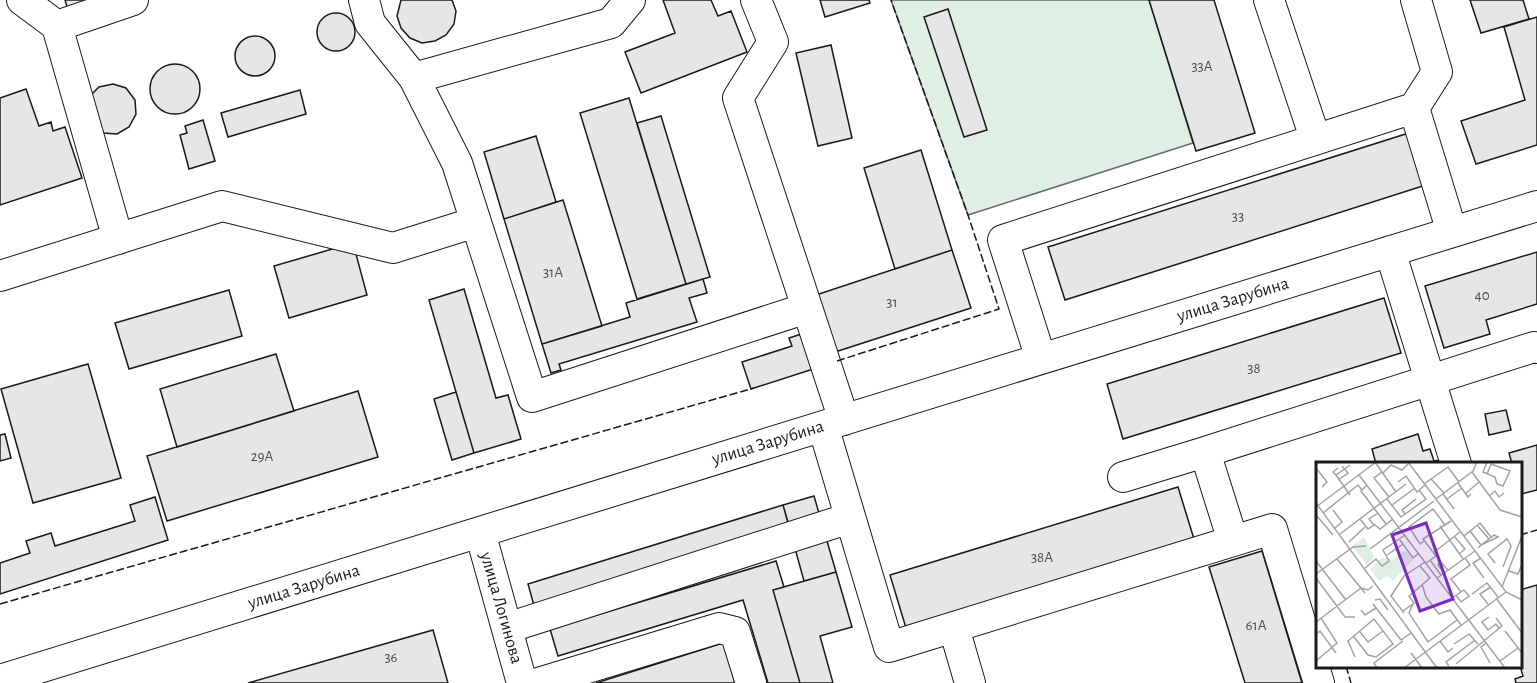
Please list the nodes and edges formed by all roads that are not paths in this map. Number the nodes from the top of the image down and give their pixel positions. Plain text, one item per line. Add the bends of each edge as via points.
1 (21, 0) edge
2 (133, 0) edge
3 (364, 0) edge
4 (630, 0) edge
5 (756, 0) edge
6 (1269, 0) edge
7 (1416, 0) edge
8 (0, 6) edge
9 (57, 27) junction
10 (414, 78) junction
11 (1414, 108) junction
12 (1315, 138) junction
13 (1537, 206) edge
14 (476, 222) junction
15 (1452, 232) junction
16 (118, 238) junction
17 (1390, 251) junction
18 (0, 276) edge
19 (807, 308) junction
20 (1537, 348) edge
21 (1041, 359) junction
22 (1430, 380) junction
23 (833, 423) junction
24 (1205, 452) junction
25 (1455, 462) edge
26 (1123, 477) dead end
27 (850, 518) junction
28 (480, 532) junction
29 (1233, 541) junction
30 (507, 628) junction
31 (954, 628) junction
32 (28, 677) edge
33 (522, 683) edge
34 (538, 683) edge
35 (751, 683) edge
36 (970, 683) edge
37 (1319, 683) edge

1 - 8 street
1 - 9 street
2 - 9 street
3 - 10 street via 370,23
4 - 10 street via 611,23
5 - 19 street via 772,42 738,98
6 - 12 street
7 - 11 street via 1437,72
9 - 16 street
10 - 14 street via 457,163
11 - 12 street
11 - 15 street
12 - 21 street via 1002,240
13 - 15 street, улица Зарубина
14 - 16 street via 393,248 222,206
14 - 19 street via 532,397
15 - 17 street, улица Зарубина
16 - 18 street
17 - 21 street, улица Зарубина
17 - 22 street
19 - 23 street
20 - 22 street
21 - 23 street, улица Зарубина
22 - 24 street
22 - 25 street
23 - 27 street
23 - 28 street, улица Зарубина
24 - 26 street
24 - 29 street
27 - 30 street
27 - 31 street via 889,648
28 - 30 street, улица Логинова
28 - 32 street, улица Зарубина
29 - 31 street
29 - 37 street via 1272,529
30 - 33 street, улица Логинова
31 - 36 street
34 - 35 street via 719,628 735,632

